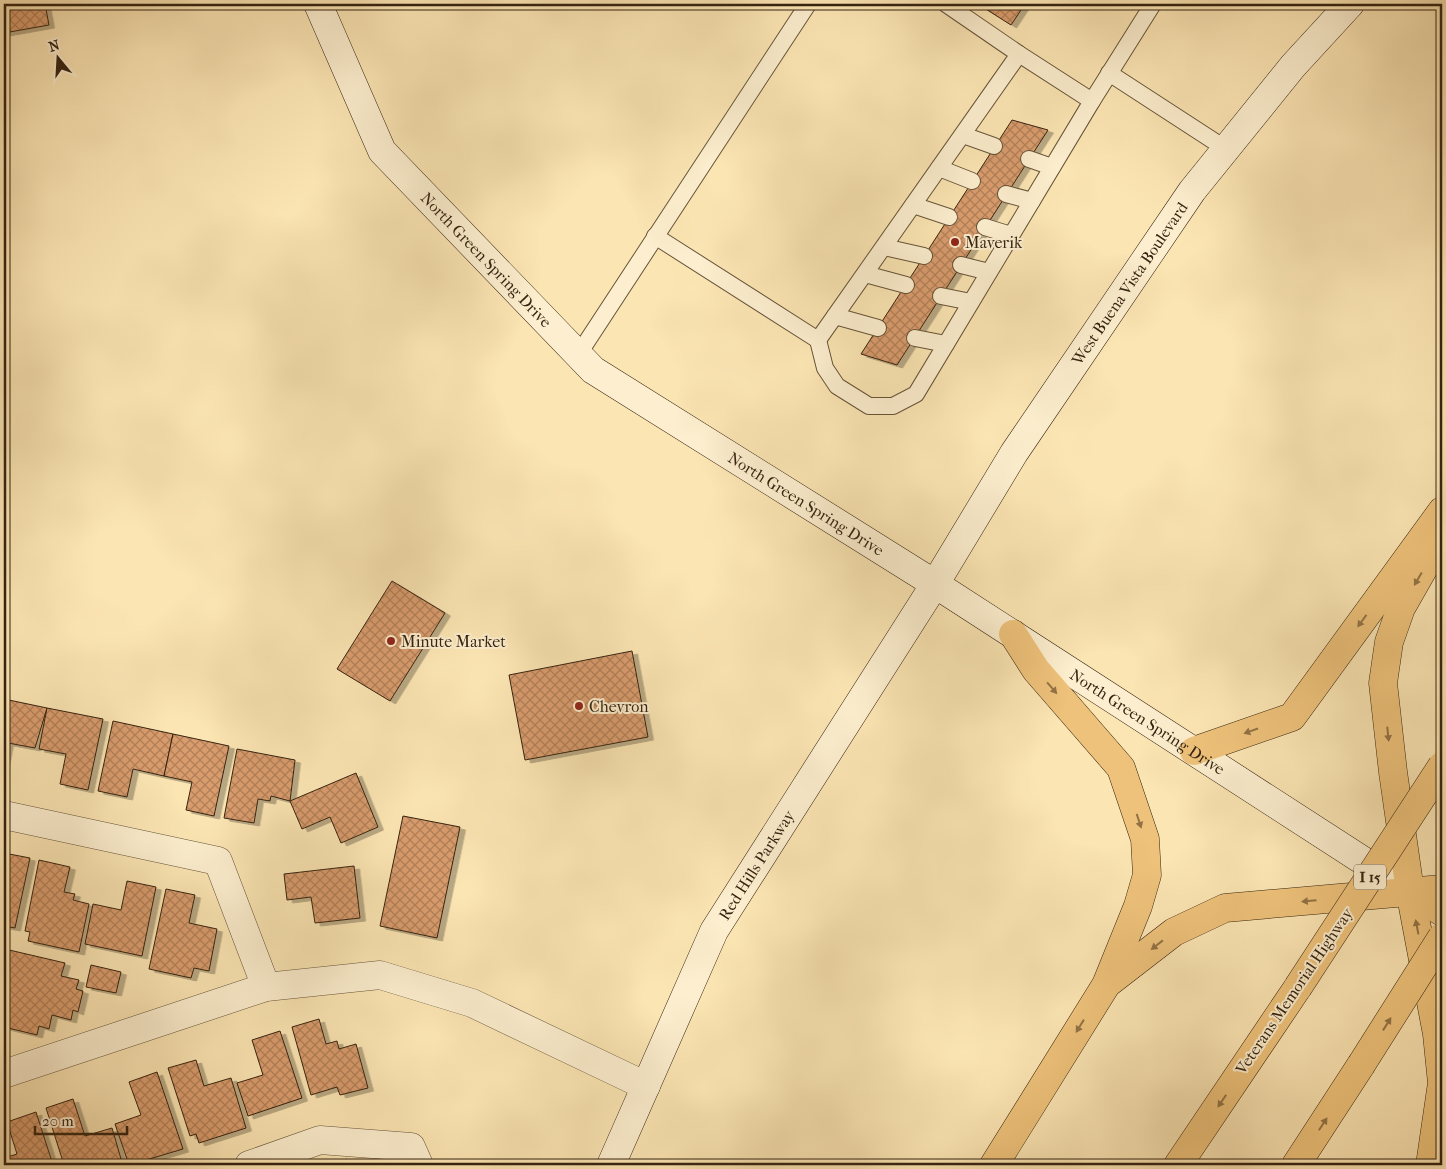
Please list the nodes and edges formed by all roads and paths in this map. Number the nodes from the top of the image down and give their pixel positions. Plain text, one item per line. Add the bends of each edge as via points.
1 (318, 4) edge
2 (808, 4) edge
3 (946, 4) edge
4 (1153, 4) edge
5 (1350, 4) edge
6 (1019, 54) junction
7 (1109, 73) junction
8 (1092, 101) junction
9 (963, 135) junction
10 (994, 146) dead end
11 (1226, 149) junction
12 (1029, 158) dead end
13 (939, 168) junction
14 (1052, 168) junction
15 (972, 181) dead end
16 (1006, 194) dead end
17 (1032, 201) junction
18 (913, 205) junction
19 (949, 217) dead end
20 (985, 227) dead end
21 (1011, 235) junction
22 (655, 236) junction
23 (884, 247) junction
24 (924, 256) dead end
25 (961, 265) dead end
26 (989, 272) junction
27 (865, 274) junction
28 (906, 285) dead end
29 (941, 296) dead end
30 (971, 302) junction
31 (835, 316) junction
32 (878, 328) dead end
33 (914, 338) dead end
34 (818, 340) junction
35 (946, 344) junction
36 (578, 355) junction
37 (1442, 510) edge
38 (1442, 536) edge
39 (935, 584) junction
40 (1013, 634) junction
41 (1194, 750) junction
42 (1442, 766) edge
43 (4, 815) edge
44 (1442, 889) edge
45 (1410, 891) junction
46 (1442, 912) edge
47 (1442, 937) edge
48 (1106, 985) junction
49 (266, 987) junction
50 (4, 1074) edge
51 (646, 1086) junction
52 (249, 1165) edge
53 (419, 1165) edge
54 (612, 1165) edge
55 (994, 1165) edge
56 (1178, 1165) edge
57 (1296, 1165) edge
58 (1430, 1165) edge

1 - 36 main road, North Green Spring Drive via 382,151
2 - 22 lane
3 - 6 lane
4 - 7 lane
5 - 11 main road, West Buena Vista Boulevard via 1293,66
6 - 8 lane
6 - 9 lane
7 - 8 lane
7 - 11 lane
8 - 14 lane
9 - 10 lane
9 - 13 lane
11 - 39 main road, West Buena Vista Boulevard via 1192,191 1053,393
12 - 14 lane
13 - 15 lane
13 - 18 lane
14 - 17 lane
16 - 17 lane
17 - 21 lane
18 - 19 lane
18 - 23 lane
20 - 21 lane
21 - 26 lane
22 - 34 lane
22 - 36 lane
23 - 24 lane
23 - 27 lane
25 - 26 lane
26 - 30 lane
27 - 28 lane
27 - 31 lane
29 - 30 lane
30 - 35 lane
31 - 32 lane
31 - 34 lane
33 - 35 lane
34 - 35 lane via 825,368 837,386 869,406 893,406 916,394
36 - 39 main road, North Green Spring Drive via 593,370
37 -> 41 main road via 1292,717
38 -> 45 main road via 1401,608 1389,642 1383,683 1392,772
39 - 40 main road, North Green Spring Drive
39 - 51 main road, Red Hills Parkway via 714,931
40 - 41 main road, North Green Spring Drive
40 -> 48 main road via 1036,670 1121,768 1145,840 1147,875
41 - 45 main road, North Green Spring Drive
42 -> 56 main road, Veterans Memorial Highway / I 15, bridge
43 - 49 main road via 218,861
44 - 45 main road
45 - 46 main road
45 -> 48 main road via 1225,908 1174,932
58 -> 45 main road via 1442,1083 1438,1034
57 -> 47 main road, bridge
48 -> 55 main road
49 - 50 main road
49 - 51 main road via 380,975 472,1003
51 - 54 main road, Red Hills Parkway
52 - 53 main road via 320,1140 411,1147

